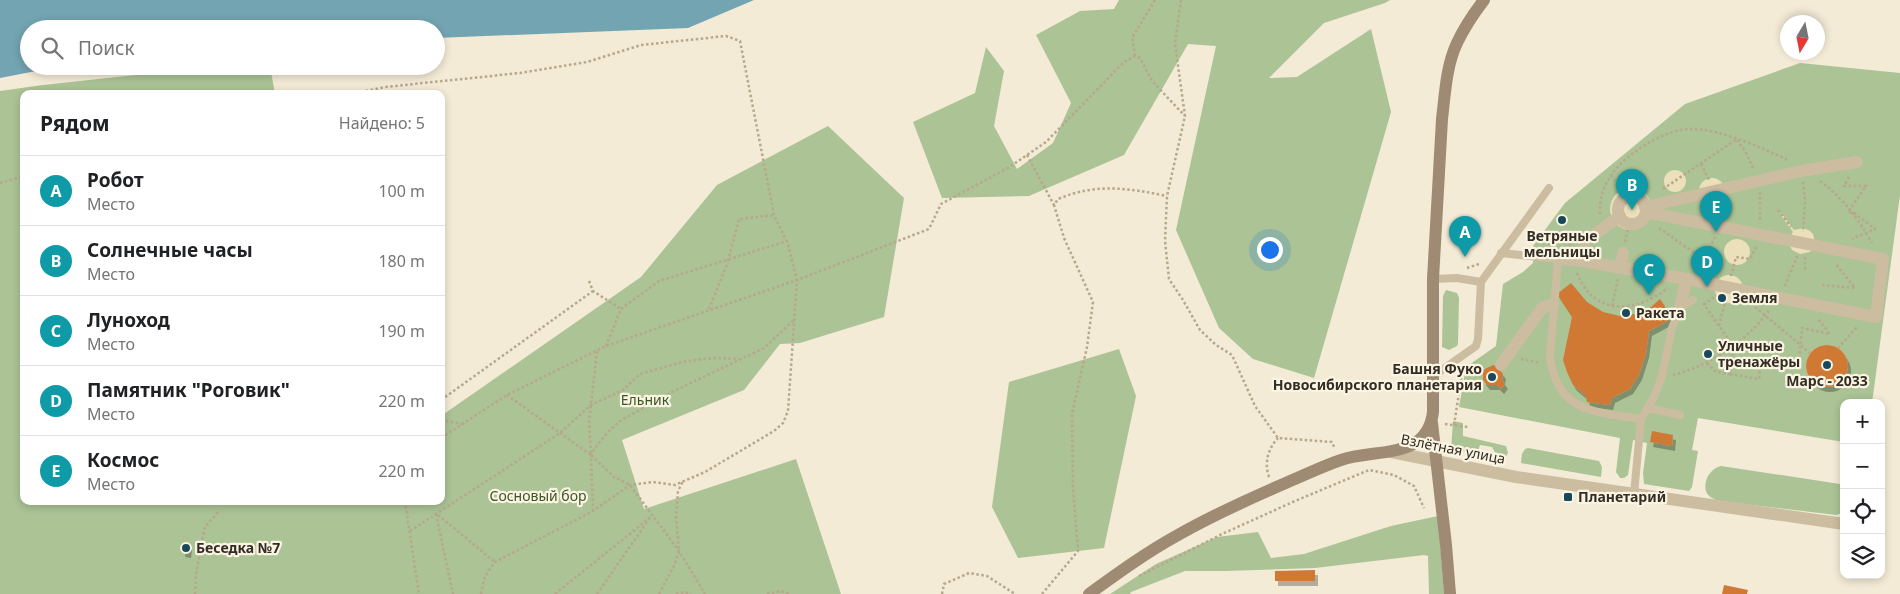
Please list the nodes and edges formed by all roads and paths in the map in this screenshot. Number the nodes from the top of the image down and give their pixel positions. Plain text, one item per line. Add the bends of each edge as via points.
1 (1155, 0) edge
2 (1181, 0) edge
3 (1484, 0) edge
4 (1135, 56) junction
5 (370, 90) edge
6 (1184, 116) junction
7 (1737, 139) junction
8 (1026, 155) junction
9 (1857, 162) joint
10 (1701, 164) junction
11 (1803, 171) junction
12 (1611, 175) junction
13 (20, 177) edge
14 (1758, 181) junction
15 (0, 183) edge
16 (1549, 188) dead end
17 (1660, 190) dead end
18 (1715, 191) junction
19 (1167, 196) junction
20 (1625, 198) junction
21 (1054, 205) junction
22 (1850, 208) junction
23 (1645, 212) junction
24 (1854, 213) junction
25 (774, 215) junction
26 (1626, 223) junction
27 (1719, 226) junction
28 (1603, 228) junction
29 (1867, 233) junction
30 (1759, 234) junction
31 (786, 241) junction
32 (1578, 241) joint
33 (1846, 242) dead end
34 (1801, 243) junction
35 (1501, 253) junction
36 (1623, 253) dead end
37 (1560, 254) junction
38 (728, 259) junction
39 (1883, 259) junction
40 (1572, 260) junction
41 (1843, 262) dead end
42 (1478, 264) dead end
43 (1467, 268) dead end
44 (1620, 268) junction
45 (1732, 271) dead end
46 (1433, 279) junction
47 (1682, 279) junction
48 (1789, 279) dead end
49 (589, 280) dead end
50 (797, 280) junction
51 (1480, 282) junction
52 (1822, 285) dead end
53 (1728, 288) junction
54 (593, 291) junction
55 (1777, 297) junction
56 (1697, 300) joint
57 (1553, 304) junction
58 (1752, 304) dead end
59 (1612, 306) junction
60 (1680, 308) junction
61 (621, 309) junction
62 (710, 309) junction
63 (1867, 315) junction
64 (1766, 316) junction
65 (794, 320) junction
66 (1824, 320) dead end
67 (1718, 326) junction
68 (1800, 345) junction
69 (606, 346) junction
70 (1733, 346) junction
71 (1838, 348) dead end
72 (597, 352) junction
73 (1810, 353) dead end
74 (739, 359) junction
75 (1504, 361) joint
76 (1706, 362) junction
77 (1551, 364) junction
78 (1463, 365) dead end
79 (1730, 374) junction
80 (1662, 376) junction
81 (1432, 377) junction
82 (507, 395) junction
83 (445, 397) edge
84 (592, 405) junction
85 (1648, 408) junction
86 (1680, 415) dead end
87 (1641, 419) junction
88 (445, 421) edge
89 (1432, 422) junction
90 (464, 424) junction
91 (1445, 424) dead end
92 (1454, 425) junction
93 (1468, 427) dead end
94 (560, 433) junction
95 (445, 436) edge
96 (1278, 438) junction
97 (1391, 452) junction
98 (591, 455) junction
99 (1340, 460) junction
100 (1436, 462) junction
101 (683, 481) junction
102 (630, 485) junction
103 (1273, 489) junction
104 (1634, 494) junction
105 (406, 505) edge
106 (1424, 508) dead end
107 (593, 511) junction
108 (218, 512) dead end
109 (436, 514) junction
110 (652, 516) junction
111 (1840, 523) edge
112 (410, 531) junction
113 (679, 551) junction
114 (495, 562) junction
115 (1133, 579) dead end
116 (195, 594) edge
117 (420, 594) edge
118 (453, 594) edge
119 (481, 594) edge
120 (555, 594) edge
121 (597, 594) edge
122 (660, 594) edge
123 (676, 594) edge
124 (691, 594) edge
125 (705, 594) edge
126 (767, 594) edge
127 (790, 594) edge
128 (942, 594) edge
129 (1015, 594) edge
130 (1042, 594) edge
131 (1089, 594) edge
132 (1450, 594) edge

1 - 4 path via 1132,38
2 - 6 path via 1175,44
3 - 46 main road via 1452,56 1442,119
4 - 6 path via 1140,58 1152,80
4 - 8 path via 1124,62 1046,142
5 - 25 path via 520,73 587,62 641,45 726,36 740,41
6 - 19 path
7 - 10 path
7 - 11 path via 1764,148
7 - 12 path via 1700,130 1672,132 1629,155
7 - 14 path
8 - 21 path
8 - 50 path via 941,204 929,229
9 - 11 street
9 - 22 path via 1844,186 1866,186
10 - 17 path
10 - 18 path
11 - 14 street
11 - 22 path via 1834,191
11 - 34 path via 1805,200
12 - 20 path
12 - 28 path via 1601,196
13 - 15 path
14 - 18 street
14 - 30 path
16 - 35 lane
18 - 23 street
18 - 27 path via 1720,207
19 - 21 path via 1133,189 1090,189 1058,199
19 - 96 path via 1165,241 1169,279 1200,330 1232,355 1254,406
20 - 23 street via 1638,197
20 - 26 street via 1618,208
21 - 130 path via 1064,238 1093,302 1072,414 1078,551
22 - 24 path via 1848,212
23 - 26 street via 1637,222
23 - 27 street
23 - 27 path via 1702,260 1711,248
24 - 29 path
24 - 29 path via 1875,229
25 - 31 path
25 - 38 path via 739,219
26 - 28 street
27 - 30 street
28 - 32 street
29 - 33 path
29 - 39 path
30 - 34 street
30 - 45 path via 1750,259 1736,257
31 - 38 path
31 - 50 path
32 - 37 path via 1551,236 1551,240 1570,244 1570,248 1549,244 1548,247
34 - 39 street
34 - 48 path
35 - 37 lane
35 - 51 lane
36 - 44 street
37 - 40 street
37 - 57 lane
38 - 61 path via 659,280
38 - 62 path
39 - 63 street via 1876,317
40 - 44 street
40 - 59 path via 1590,294
41 - 52 path via 1834,263 1856,288
42 - 43 path
44 - 47 street
44 - 59 path
46 - 51 lane via 1457,278
46 - 81 main road
47 - 53 street
47 - 59 path via 1656,297 1627,306
47 - 60 street
49 - 54 path
50 - 62 path
50 - 65 path
51 - 81 lane via 1476,346
53 - 55 street
53 - 67 path
54 - 61 path
54 - 83 path
55 - 63 street
55 - 64 path
56 - 60 lane
56 - 67 path
57 - 75 street via 1542,308
57 - 77 lane
58 - 64 path
60 - 80 lane via 1672,328
61 - 69 path
62 - 69 path
63 - 71 path
64 - 68 path
64 - 70 path
65 - 74 path via 764,348
65 - 101 path via 788,411 783,423 705,472
66 - 68 path via 1817,319 1830,334 1802,328
67 - 70 path
68 - 73 path
68 - 79 path via 1799,361 1761,359 1759,379
69 - 72 path
70 - 76 path
70 - 79 path
72 - 82 path
72 - 84 path
74 - 84 path via 686,361 640,374 623,390
74 - 98 path via 620,421
75 - 77 path
76 - 79 path via 1716,372
76 - 80 path via 1684,372
77 - 87 lane via 1559,386 1573,403 1591,411
78 - 92 path
80 - 85 lane
81 - 89 main road
82 - 90 path
82 - 94 path
84 - 94 path
84 - 98 path via 589,421
85 - 86 lane
85 - 87 lane
87 - 104 lane
88 - 90 path
89 - 97 main road via 1419,441
89 - 100 main road
90 - 95 path
91 - 92 path
92 - 93 path
94 - 98 path
94 - 109 path
96 - 99 path via 1332,442
96 - 103 path via 1270,446 1266,469
97 - 99 main road, Взлётная улица via 1368,453
97 - 100 street, Взлётная улица
98 - 102 path via 614,476
98 - 107 path
99 - 103 main road, Взлётная улица
100 - 104 street, Взлётная улица
100 - 132 main road
101 - 102 path via 675,485 654,482
101 - 113 path via 678,491 676,518
102 - 107 path
102 - 110 path
103 - 131 main road, Взлётная улица via 1177,535
104 - 111 street, Взлётная улица
105 - 112 path
106 - 115 path via 1414,486 1394,475 1369,470 1222,534
107 - 114 path
108 - 116 path via 206,527
109 - 112 path
109 - 114 path
109 - 118 path
110 - 113 path
110 - 120 path
110 - 121 path
112 - 117 path
113 - 122 path
113 - 125 path
114 - 119 path via 485,576
123 - 124 path
126 - 127 path via 781,591
128 - 129 path via 944,584 969,573 986,576

